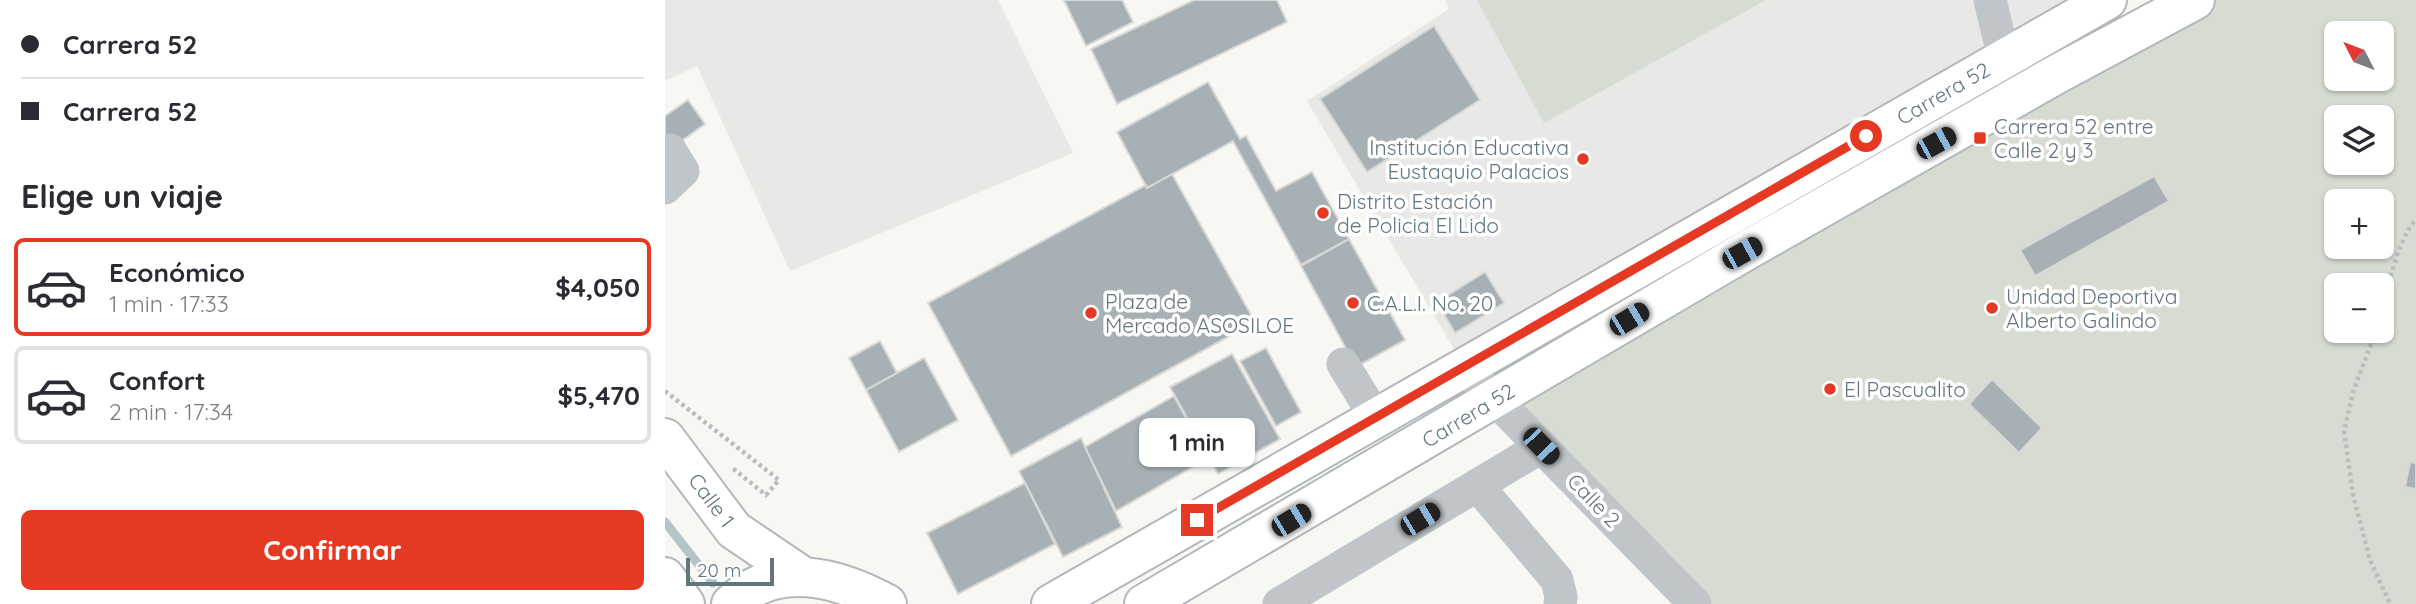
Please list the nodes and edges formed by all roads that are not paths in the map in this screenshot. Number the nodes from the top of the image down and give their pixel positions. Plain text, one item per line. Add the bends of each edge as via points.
1 (1990, 0) edge
2 (2107, 0) edge
3 (2195, 0) edge
4 (2009, 55) junction
5 (670, 150) dead end
6 (665, 188) edge
7 (1343, 364) dead end
8 (1464, 366) junction
9 (1495, 400) junction
10 (1376, 418) junction
11 (665, 438) edge
12 (1541, 446) junction
13 (1477, 485) junction
14 (801, 576) junction
15 (665, 577) edge
16 (1149, 603) edge
17 (685, 604) edge
18 (731, 604) edge
19 (887, 604) edge
20 (1051, 604) edge
21 (1279, 604) edge
22 (1560, 604) edge
23 (1695, 604) edge

1 - 4 street via 1999,38
2 - 4 main road, Carrera 52
3 - 9 main road, Carrera 52 via 1742,253
4 - 8 main road, Carrera 52
5 - 6 street via 683,171
7 - 10 street
8 - 9 street, Calle 2
8 - 10 main road, Carrera 52
9 - 12 street, Calle 2
9 - 16 main road, Carrera 52
10 - 20 main road, Carrera 52
11 - 14 main road, Calle 1 via 734,530
12 - 13 street
12 - 23 street, Calle 2
13 - 21 street
13 - 22 street via 1557,580
14 - 18 main road via 756,586
14 - 19 main road via 835,582
15 - 17 main road

